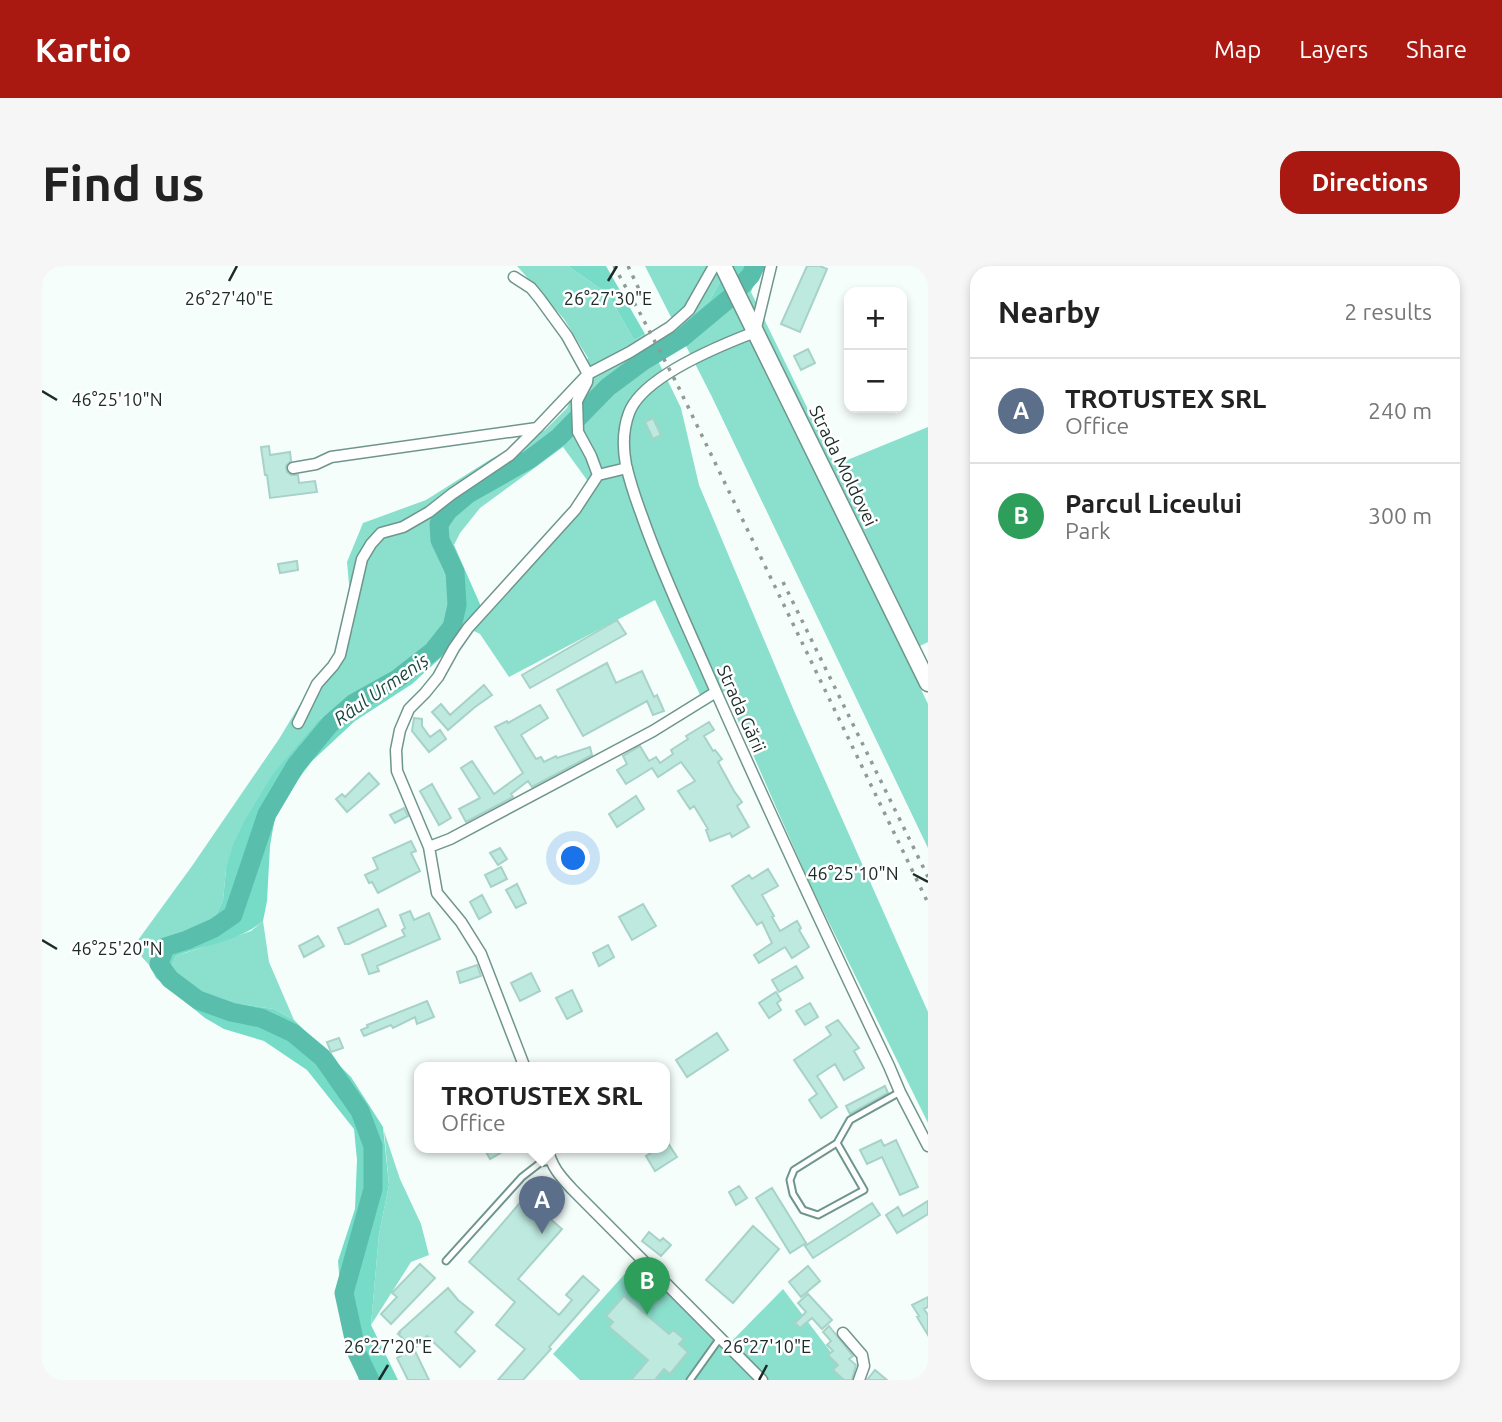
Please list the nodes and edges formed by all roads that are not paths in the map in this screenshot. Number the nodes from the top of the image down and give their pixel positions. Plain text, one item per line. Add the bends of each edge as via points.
1 (714, 266) edge
2 (723, 266) edge
3 (772, 266) edge
4 (514, 277) dead end
5 (755, 332) junction
6 (588, 374) junction
7 (537, 428) junction
8 (293, 468) dead end
9 (627, 468) junction
10 (598, 475) junction
11 (928, 683) edge
12 (716, 692) junction
13 (298, 723) dead end
14 (429, 847) junction
15 (523, 1062) edge
16 (900, 1092) junction
17 (837, 1143) junction
18 (928, 1146) edge
19 (548, 1153) edge
20 (550, 1161) junction
21 (446, 1261) dead end
22 (843, 1333) dead end
23 (720, 1338) junction
24 (690, 1380) edge
25 (762, 1380) edge
26 (859, 1380) edge

1 - 6 street via 689,310 670,327
2 - 5 main road, Strada Moldovei
3 - 5 street
4 - 6 street via 540,299
5 - 9 street, Strada Gării via 691,359 636,400 626,424
5 - 11 main road, Strada Moldovei
6 - 7 street
6 - 10 street via 577,401 578,432
7 - 8 street via 331,457
7 - 13 street via 510,455 429,512 381,533 371,544 362,559 340,655 317,684
9 - 10 street
9 - 12 street, Strada Gării via 653,548
10 - 14 street via 575,510 476,619 438,677 409,709 396,750 397,771
12 - 14 street via 653,731
12 - 16 street, Strada Gării
14 - 15 street via 437,893 481,954
16 - 17 lane via 850,1120
16 - 18 street, Strada Gării
17 - 17 lane via 794,1170 790,1180 793,1194 803,1210 818,1215 864,1190
19 - 20 street
20 - 21 lane via 522,1177
20 - 23 street via 572,1189
22 - 26 street via 862,1356
23 - 24 lane
23 - 25 street

